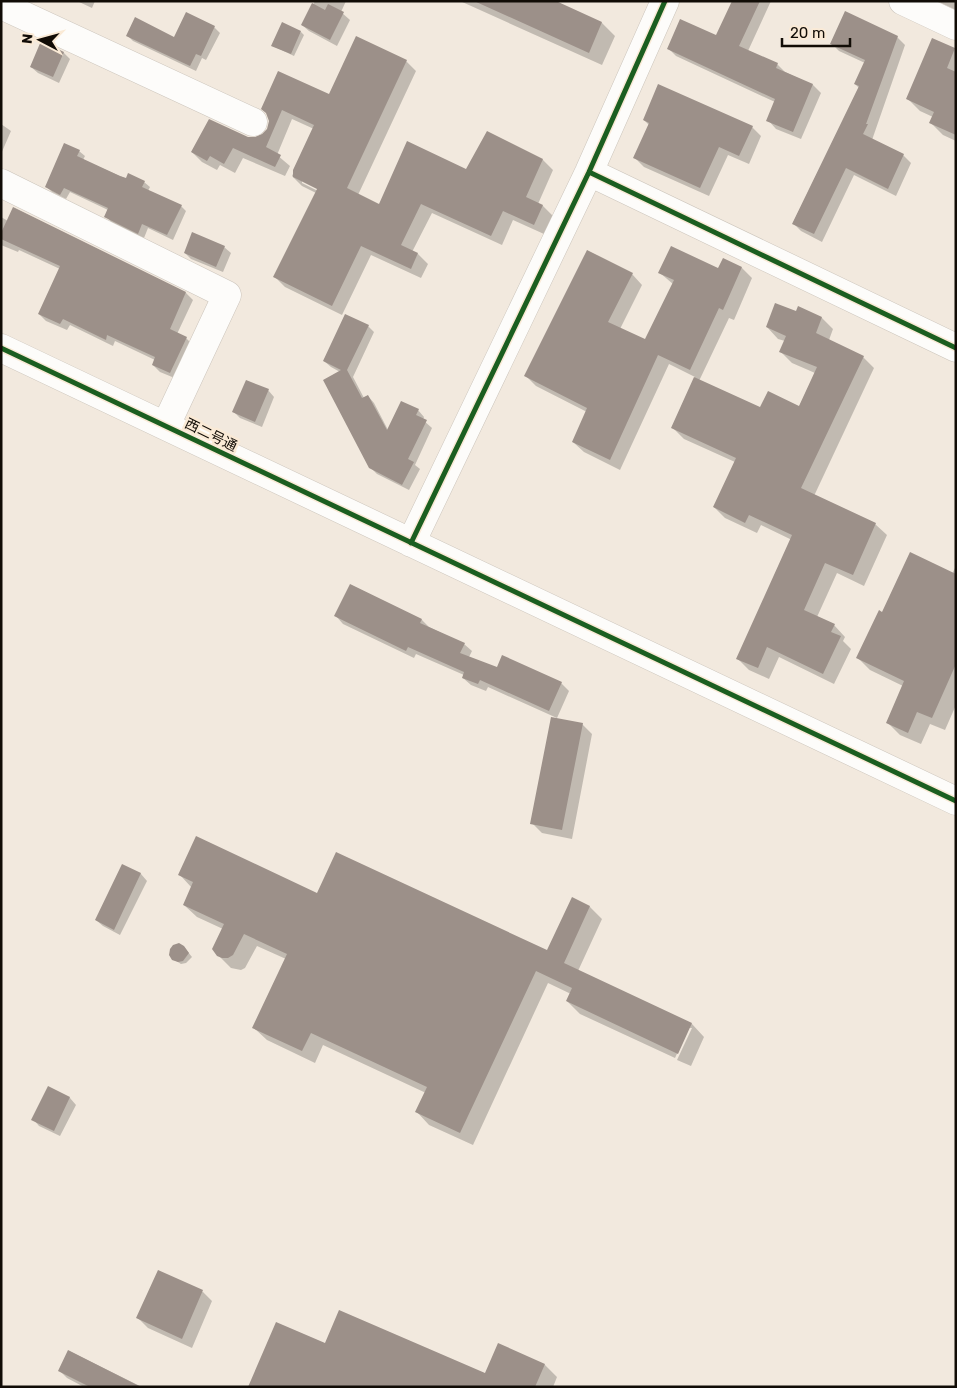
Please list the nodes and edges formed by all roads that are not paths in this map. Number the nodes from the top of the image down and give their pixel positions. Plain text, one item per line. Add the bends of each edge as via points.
1 (665, 1) edge
2 (903, 1) edge
3 (1, 5) edge
4 (956, 26) edge
5 (253, 122) dead end
6 (589, 172) junction
7 (1, 183) edge
8 (1, 348) edge
9 (956, 348) edge
10 (166, 426) junction
11 (411, 543) junction
12 (956, 801) edge

1 - 6 street
2 - 4 street
3 - 5 street
6 - 9 street
6 - 11 street
7 - 10 street via 228,295
8 - 10 street, 西二号通
10 - 11 street, 西二号通
11 - 12 street, 西二号通

